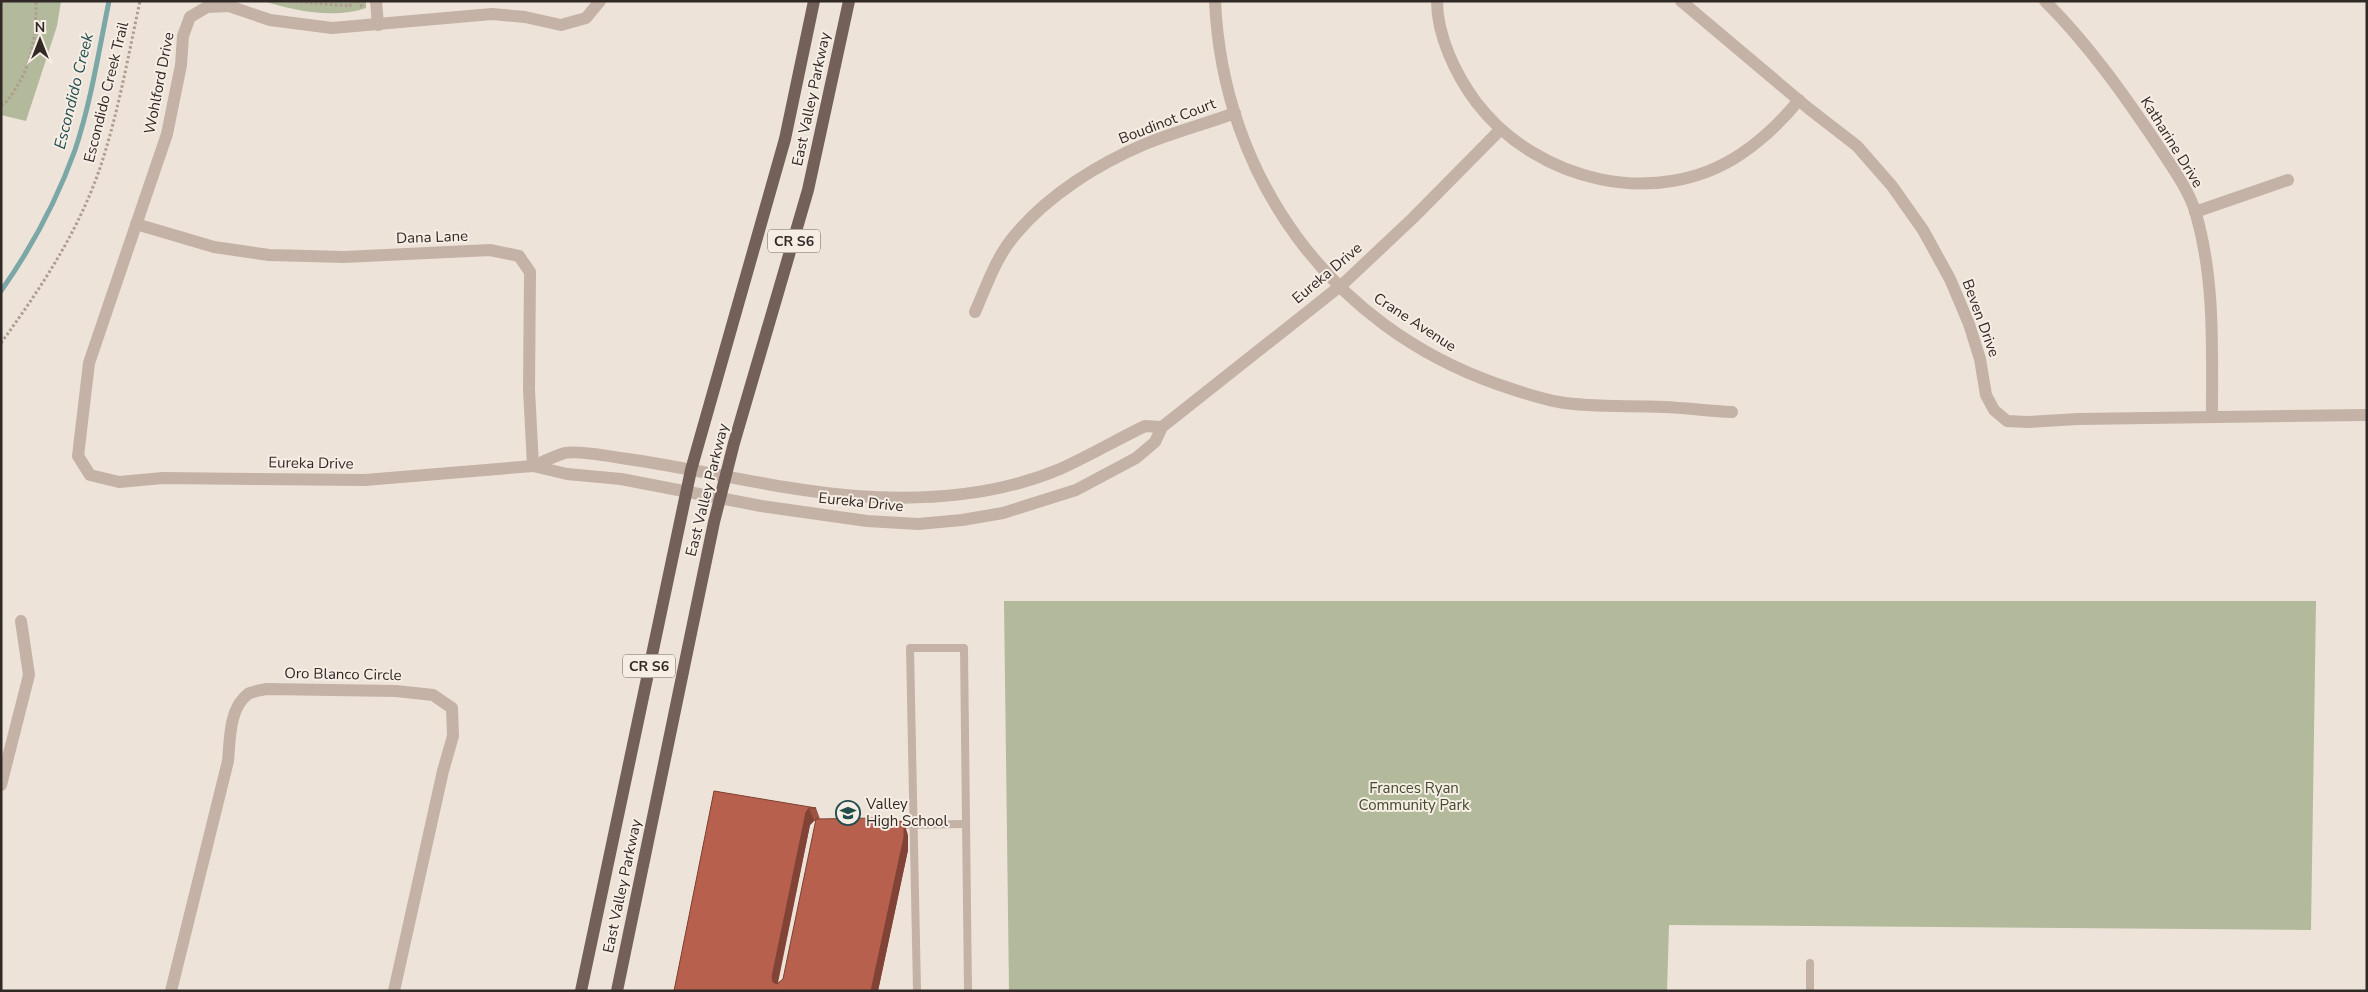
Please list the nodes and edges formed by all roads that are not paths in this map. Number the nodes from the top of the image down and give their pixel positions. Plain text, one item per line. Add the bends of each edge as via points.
1 (376, 1) edge
2 (600, 1) edge
3 (814, 1) edge
4 (849, 1) edge
5 (1214, 1) edge
6 (1437, 1) edge
7 (1681, 1) edge
8 (2045, 1) edge
9 (378, 25) junction
10 (1799, 100) junction
11 (1235, 113) junction
12 (1500, 130) junction
13 (2288, 180) dead end
14 (2195, 212) junction
15 (136, 224) junction
16 (1339, 287) junction
17 (975, 312) dead end
18 (1732, 412) dead end
19 (2367, 415) edge
20 (2212, 417) junction
21 (1162, 427) junction
22 (533, 466) junction
23 (691, 470) junction
24 (90, 475) joint
25 (725, 476) junction
26 (686, 492) junction
27 (720, 498) junction
28 (21, 622) dead end
29 (1, 786) edge
30 (966, 824) junction
31 (884, 825) edge
32 (914, 826) junction
33 (1810, 963) dead end
34 (171, 991) edge
35 (394, 991) edge
36 (581, 991) edge
37 (617, 991) edge
38 (917, 991) edge
39 (968, 991) edge
40 (1810, 991) edge

1 - 9 street
2 - 9 street, Wohlford Drive via 586,18 561,25 525,16 492,14
3 - 23 main road, East Valley Parkway / CR S6 via 785,139
4 - 25 main road, East Valley Parkway / CR S6 via 808,190
5 - 11 street, Crane Avenue via 1219,44
6 - 12 street via 1444,40 1455,68 1468,91
7 - 10 street, Beven Drive
8 - 14 street, Katharine Drive via 2095,58 2135,112 2175,171
9 - 15 street, Wohlford Drive via 332,28 270,20 229,6 207,7 190,17 183,36 181,65 167,134
10 - 12 street via 1777,127 1739,155 1702,173 1668,181 1597,179 1565,170 1538,158
10 - 20 street, Beven Drive via 1857,146 1924,230 1969,324 1980,358 1986,395 1994,410 2006,421
11 - 16 street, Crane Avenue via 1248,153 1271,197 1317,265
11 - 17 street, Boudinot Court via 1145,144 1072,184 1015,235 994,266
12 - 16 street, Eureka Drive
13 - 14 street
14 - 20 street, Katharine Drive via 2208,266
15 - 22 street, Dana Lane via 214,247 269,255 344,256 490,250 519,256 530,272 529,389
15 - 24 street, Wohlford Drive via 89,363 78,456
16 - 18 street, Crane Avenue via 1385,325 1447,364 1522,392 1558,402 1609,407
16 - 21 street, Eureka Drive
19 - 20 street, Beven Drive
21 - 25 street, Eureka Drive via 1144,426 1088,456 1027,481 961,495 855,496
21 - 27 street, Eureka Drive via 1155,442 1136,458 1076,490 1003,513 962,520 918,524 867,521
22 - 23 street, Eureka Drive via 566,453
22 - 24 street, Eureka Drive via 365,480 163,478 119,482
22 - 26 street, Eureka Drive via 566,474 621,478
23 - 25 street, Eureka Drive
23 - 26 main road, East Valley Parkway / CR S6
25 - 27 main road, East Valley Parkway / CR S6
26 - 27 street, Eureka Drive
26 - 36 main road, East Valley Parkway / CR S6
27 - 37 main road, East Valley Parkway / CR S6
28 - 29 street via 29,675
30 - 32 lane
30 - 32 lane via 964,648 910,648
30 - 39 lane
31 - 32 lane
32 - 38 lane
33 - 40 lane
34 - 35 street, Oro Blanco Circle via 228,761 232,723 248,694 267,689 396,691 433,695 452,708 453,736

